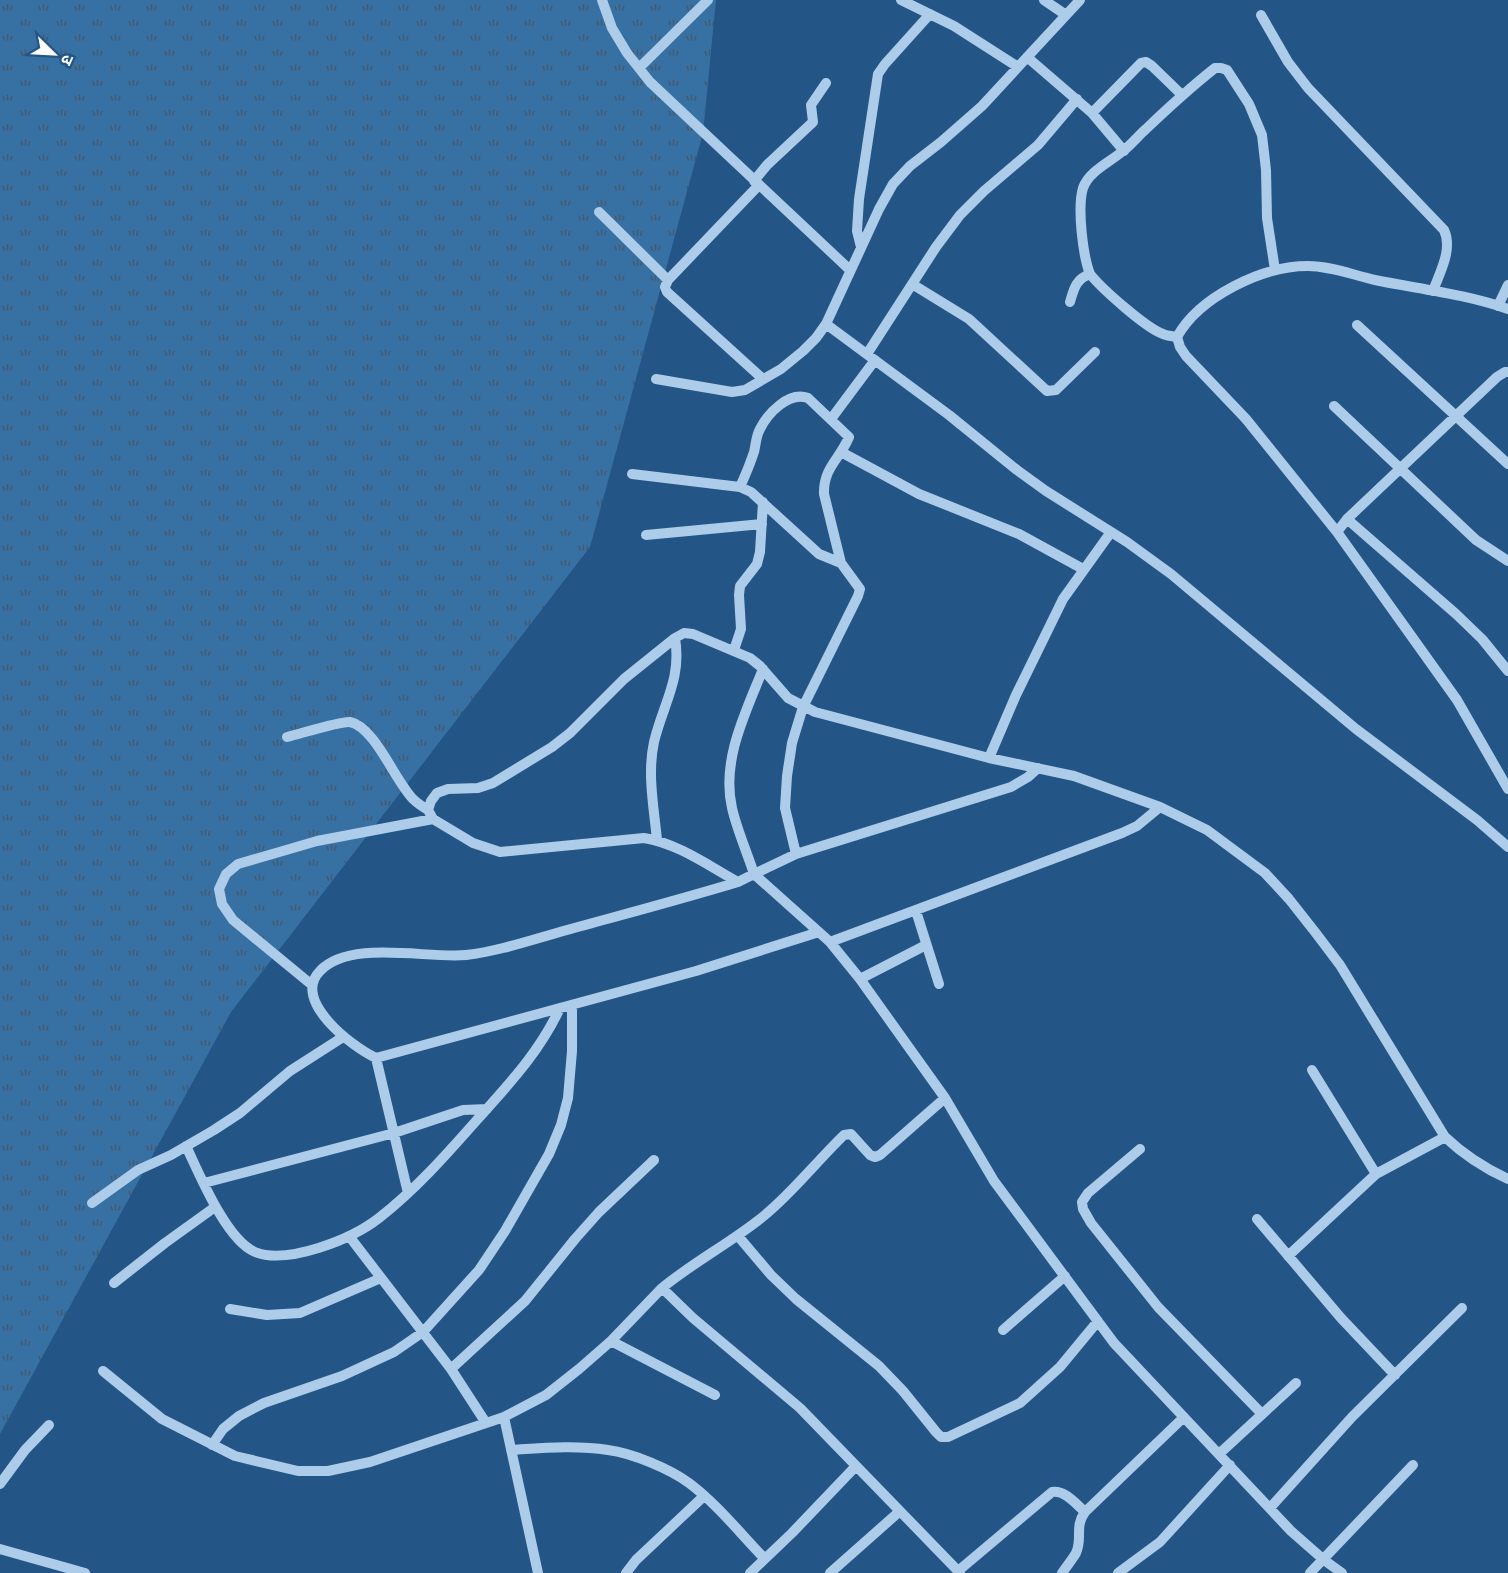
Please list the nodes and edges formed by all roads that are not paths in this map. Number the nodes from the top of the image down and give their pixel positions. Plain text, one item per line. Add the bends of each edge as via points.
1 (603, 0) edge
2 (708, 0) edge
3 (901, 0) edge
4 (1044, 0) edge
5 (1080, 0) edge
6 (930, 14) junction
7 (1066, 15) junction
8 (1261, 15) dead end
9 (1027, 57) junction
10 (1018, 67) junction
11 (639, 68) junction
12 (826, 83) dead end
13 (1182, 95) junction
14 (1077, 99) junction
15 (1092, 113) junction
16 (1124, 151) junction
17 (756, 184) junction
18 (599, 212) dead end
19 (861, 247) junction
20 (850, 270) junction
21 (1275, 270) junction
22 (1090, 274) junction
23 (668, 280) junction
24 (912, 284) junction
25 (1508, 285) edge
26 (1433, 291) junction
27 (1070, 302) dead end
28 (1503, 307) edge
29 (826, 324) junction
30 (1357, 325) dead end
31 (1177, 337) junction
32 (1095, 352) dead end
33 (871, 357) junction
34 (1508, 372) edge
35 (656, 379) dead end
36 (763, 379) junction
37 (1334, 406) dead end
38 (1456, 417) junction
39 (831, 419) junction
40 (841, 452) junction
41 (1508, 464) edge
42 (1401, 469) junction
43 (633, 474) dead end
44 (740, 488) junction
45 (763, 502) junction
46 (1347, 519) junction
47 (762, 524) junction
48 (1111, 532) junction
49 (1337, 532) junction
50 (646, 535) dead end
51 (1508, 561) edge
52 (841, 563) junction
53 (1083, 569) junction
54 (675, 638) junction
55 (735, 650) junction
56 (763, 669) junction
57 (1508, 671) edge
58 (803, 707) junction
59 (287, 737) dead end
60 (989, 758) junction
61 (1038, 768) junction
62 (1508, 789) edge
63 (1160, 807) junction
64 (431, 814) junction
65 (657, 840) junction
66 (1508, 848) edge
67 (796, 854) junction
68 (754, 874) junction
69 (738, 882) junction
70 (916, 911) junction
71 (819, 932) junction
72 (830, 942) junction
73 (926, 945) junction
74 (860, 979) junction
75 (939, 984) dead end
76 (312, 985) junction
77 (572, 1005) junction
78 (560, 1008) junction
79 (343, 1037) junction
80 (376, 1058) junction
81 (1312, 1070) dead end
82 (945, 1098) junction
83 (487, 1109) junction
84 (394, 1133) junction
85 (1444, 1137) junction
86 (186, 1146) junction
87 (1140, 1149) dead end
88 (654, 1160) dead end
89 (1376, 1174) junction
90 (1508, 1179) edge
91 (204, 1183) junction
92 (408, 1192) junction
93 (92, 1203) dead end
94 (215, 1207) junction
95 (1257, 1219) dead end
96 (349, 1236) junction
97 (738, 1236) junction
98 (1287, 1256) junction
99 (1065, 1276) junction
100 (381, 1278) junction
101 (114, 1283) dead end
102 (662, 1288) junction
103 (1462, 1308) dead end
104 (230, 1309) dead end
105 (1098, 1321) junction
106 (1003, 1330) dead end
107 (423, 1332) junction
108 (612, 1341) junction
109 (452, 1369) junction
110 (103, 1371) dead end
111 (1395, 1375) junction
112 (1296, 1383) dead end
113 (714, 1395) dead end
114 (1262, 1414) junction
115 (504, 1416) junction
116 (1184, 1417) junction
117 (486, 1423) junction
118 (49, 1425) dead end
119 (212, 1444) junction
120 (511, 1450) junction
121 (1219, 1454) junction
122 (1230, 1465) junction
123 (1413, 1465) dead end
124 (856, 1466) junction
125 (0, 1484) edge
126 (704, 1496) junction
127 (1270, 1508) junction
128 (900, 1511) junction
129 (1085, 1512) junction
130 (0, 1549) edge
131 (764, 1558) junction
132 (1323, 1560) junction
133 (959, 1572) edge
134 (85, 1573) edge
135 (538, 1573) edge
136 (626, 1573) edge
137 (750, 1573) edge
138 (830, 1573) edge
139 (1062, 1573) edge
140 (1118, 1573) edge
141 (1310, 1573) edge
142 (1342, 1573) edge

1 - 11 street via 612,28
2 - 11 street
3 - 6 street
4 - 7 street
5 - 7 street
6 - 10 street
6 - 19 street via 878,74 859,200 857,231
7 - 9 street
8 - 26 street via 1308,88 1443,230 1446,254
9 - 10 street
9 - 14 street
10 - 19 street via 893,184
11 - 17 street
12 - 17 street via 812,105 813,122 767,165
13 - 15 street via 1152,66 1140,63
13 - 16 street
13 - 21 street via 1215,68 1221,68 1227,70 1249,104 1262,135
14 - 15 street
14 - 24 street via 1038,145 960,215
15 - 16 street
16 - 22 street via 1100,168 1084,187 1083,243
17 - 20 street
17 - 23 street
18 - 23 street
19 - 20 street
20 - 29 street
21 - 26 street via 1308,266
21 - 31 street via 1227,289 1192,315
22 - 27 street via 1076,284
22 - 31 street via 1153,329
23 - 36 street via 667,292
24 - 32 street via 969,319 1047,391 1056,390
24 - 33 street
25 - 28 street
26 - 28 street
29 - 33 street
29 - 36 street via 803,351
30 - 38 street
31 - 49 street via 1186,356 1245,418
33 - 39 street
33 - 48 street via 1017,470
34 - 38 street via 1497,377
35 - 36 street via 732,392 745,390
37 - 42 street
38 - 41 street
38 - 42 street
39 - 40 street via 849,437
39 - 44 street via 808,398 801,396 785,402 766,418 759,431
40 - 52 street via 824,483
40 - 53 street via 919,494 1019,534
42 - 46 street
42 - 51 street via 1476,540
43 - 44 street
44 - 45 street
45 - 47 street
45 - 52 street via 819,554
46 - 49 street
46 - 57 street via 1456,614
47 - 50 street
47 - 55 street via 757,564 740,586 741,629
48 - 53 street
48 - 66 street via 1171,574 1356,729
49 - 62 street via 1457,700
52 - 58 street via 860,589
53 - 60 street via 1044,637
54 - 55 street via 693,634
54 - 64 street via 624,678 552,747 493,783 437,793 431,801
54 - 65 street via 677,666 654,741 651,765
55 - 56 street
56 - 58 street via 788,698
56 - 68 street via 731,758 729,785 732,808
58 - 60 street
58 - 67 street via 792,743 785,808
59 - 64 street via 348,722 361,727 413,799
60 - 61 street
61 - 63 street via 1074,776
61 - 67 street via 1011,787
63 - 70 street via 1122,833
63 - 85 street via 1207,830 1265,873 1289,898 1340,965
64 - 65 street via 473,843 500,852
64 - 76 street via 238,864 226,874 219,889 222,904 233,920
65 - 69 street
67 - 68 street
68 - 69 street
68 - 71 street
69 - 76 street via 467,955 395,951 335,960 319,971
70 - 72 street
70 - 73 street
71 - 72 street
71 - 77 street via 696,972
72 - 74 street
73 - 74 street
73 - 75 street
74 - 82 street
76 - 79 street via 314,1001
77 - 78 street
77 - 107 street via 568,1098 553,1144 479,1270
78 - 80 street
78 - 83 street via 534,1054
79 - 80 street
79 - 86 street via 290,1071 240,1113
80 - 84 street
81 - 89 street
82 - 97 street via 875,1157 856,1137 844,1135 766,1214
82 - 99 street via 994,1181
83 - 84 street via 463,1110
83 - 92 street
84 - 91 street
84 - 92 street
85 - 89 street
85 - 90 street via 1466,1156
86 - 91 street
86 - 93 street via 138,1170
87 - 114 street via 1088,1193 1082,1202 1083,1209 1158,1307
88 - 109 street via 581,1232 525,1300
89 - 98 street
91 - 94 street
92 - 96 street via 378,1219
94 - 96 street via 237,1237 254,1252 278,1256 319,1248
94 - 101 street
95 - 98 street
96 - 100 street
97 - 102 street via 680,1272
97 - 105 street via 796,1299 879,1366 941,1437 1020,1403 1060,1366
98 - 111 street
99 - 105 street
99 - 106 street
100 - 104 street via 300,1313 267,1315
100 - 107 street
102 - 108 street
102 - 124 street via 800,1408
103 - 111 street
105 - 116 street
107 - 109 street
107 - 119 street via 394,1352 342,1376 264,1403 239,1416
108 - 113 street
108 - 115 street via 546,1395
109 - 117 street
110 - 119 street via 162,1419
111 - 127 street
112 - 114 street
114 - 121 street
115 - 117 street
115 - 120 street
116 - 121 street
116 - 129 street
117 - 119 street via 370,1462 328,1471 298,1471 235,1456
118 - 125 street
120 - 126 street via 609,1450 659,1468
120 - 135 street
121 - 122 street
122 - 127 street
122 - 140 street via 1160,1542
123 - 132 street
124 - 128 street
124 - 131 street
126 - 131 street
126 - 136 street
127 - 132 street
128 - 133 street
128 - 138 street
129 - 133 street via 1064,1494 1052,1492
129 - 139 street via 1078,1526 1076,1553
130 - 134 street
131 - 137 street
132 - 141 street
132 - 142 street

